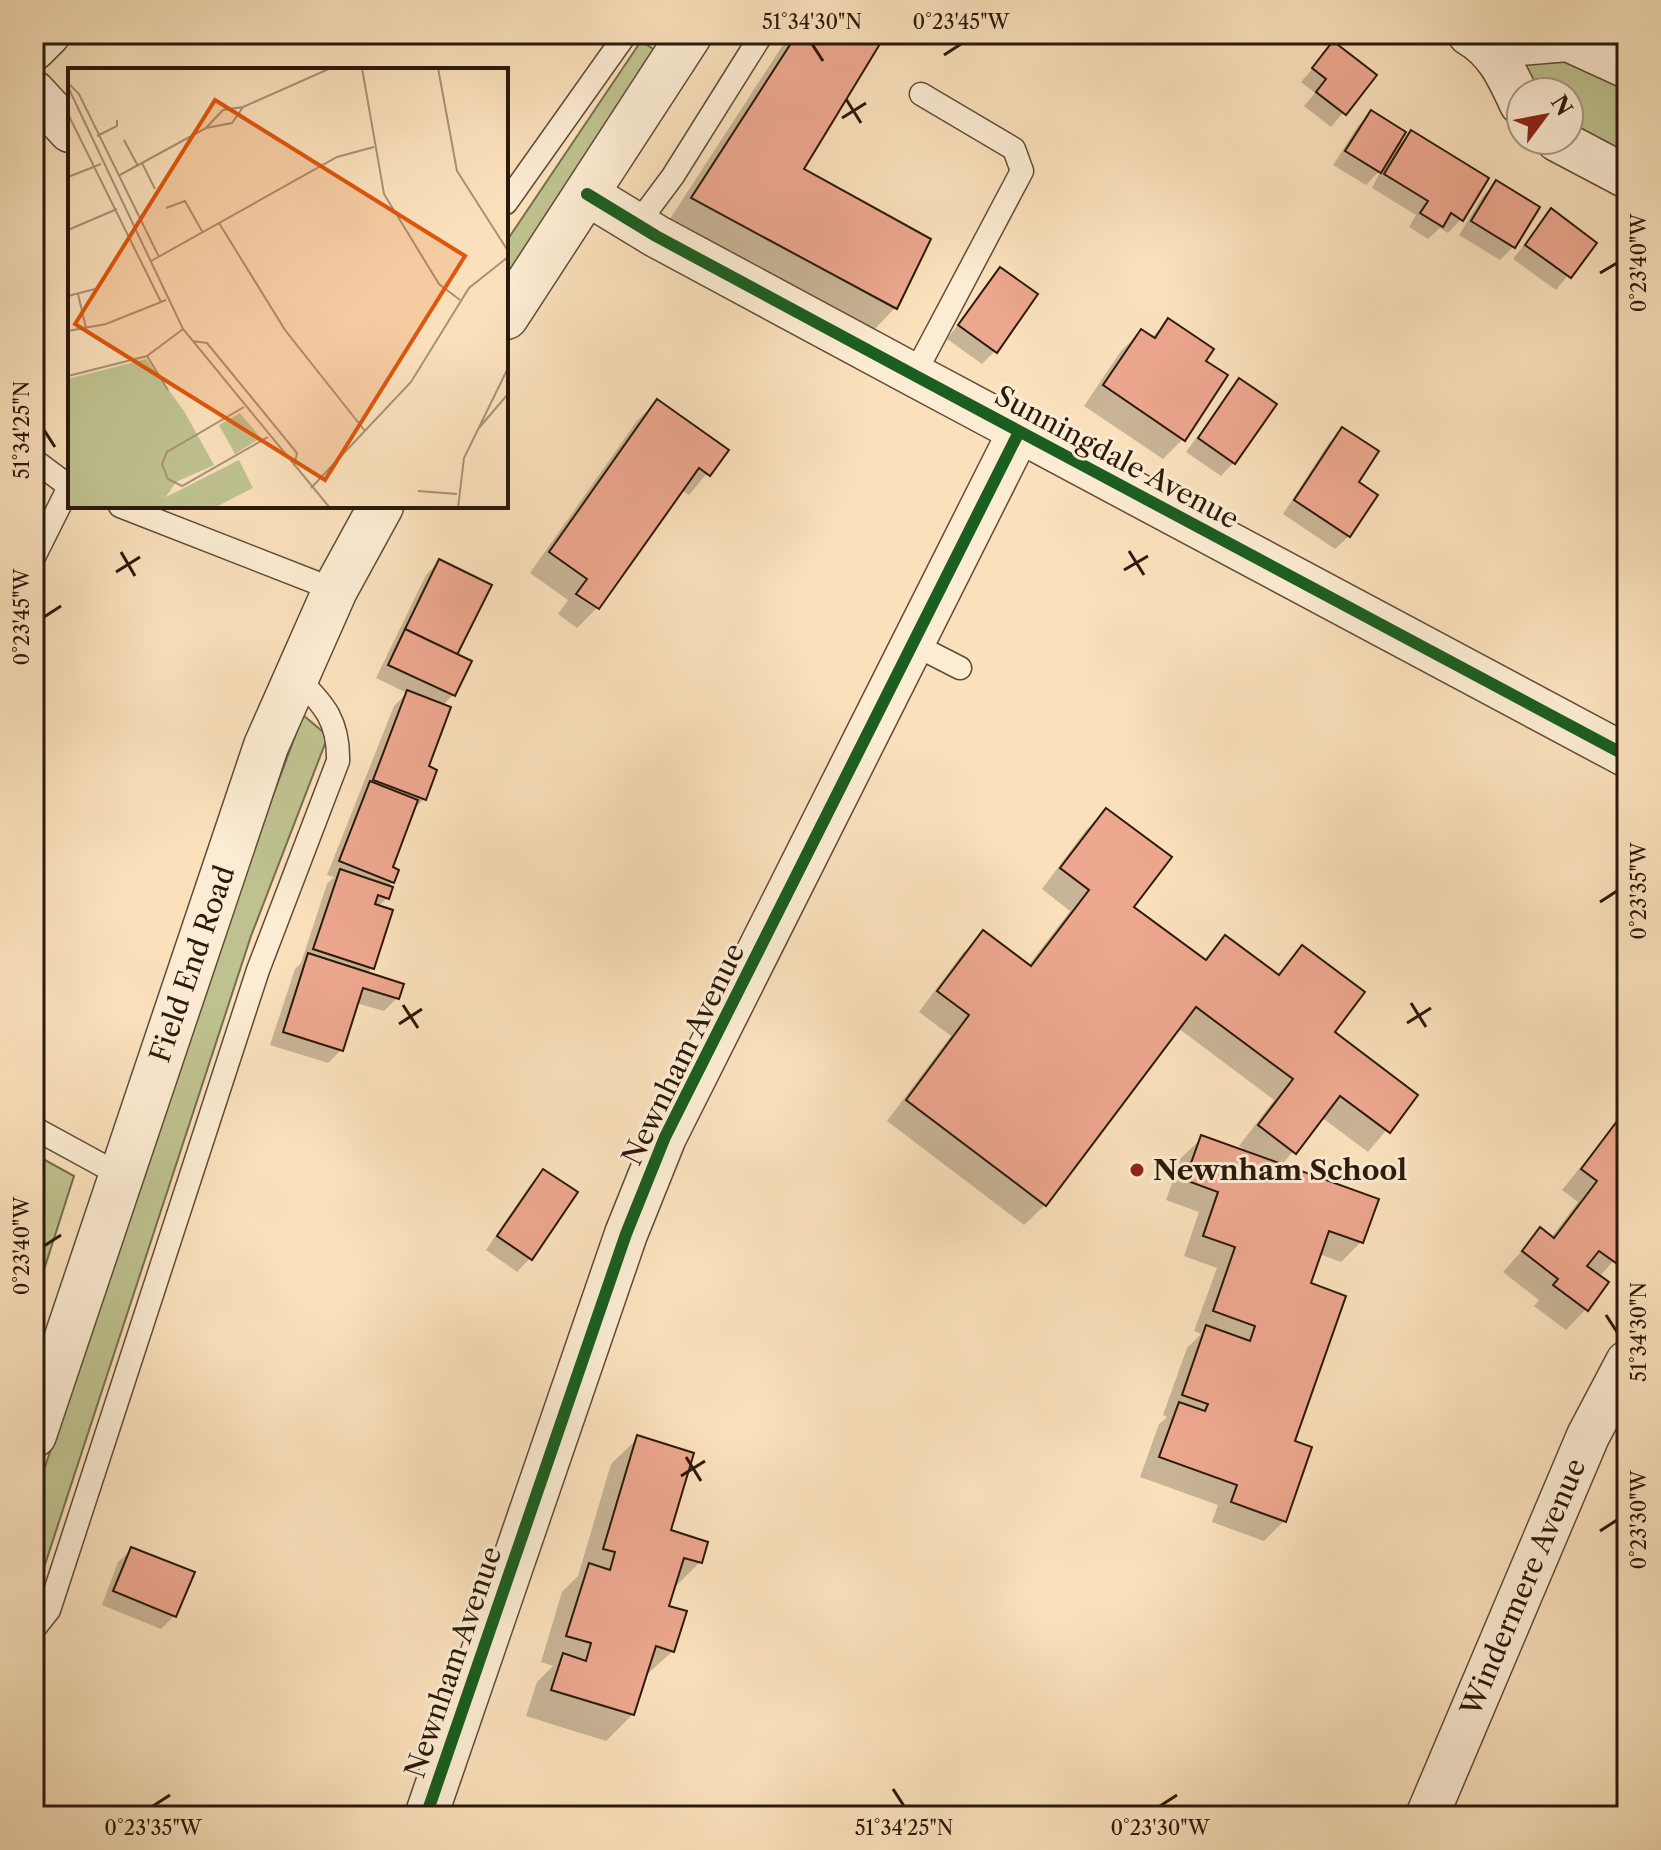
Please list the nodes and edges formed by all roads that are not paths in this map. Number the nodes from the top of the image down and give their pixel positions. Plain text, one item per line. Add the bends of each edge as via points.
1 (49, 34) edge
2 (626, 34) edge
3 (762, 34) edge
4 (686, 35) edge
5 (1477, 38) edge
6 (34, 49) edge
7 (1627, 67) edge
8 (1509, 76) edge
9 (34, 92) edge
10 (921, 94) dead end
11 (68, 129) edge
12 (1585, 155) edge
13 (1627, 177) edge
14 (587, 194) junction
15 (508, 200) edge
16 (638, 223) junction
17 (508, 314) edge
18 (914, 375) junction
19 (1019, 432) junction
20 (34, 460) edge
21 (68, 486) edge
22 (68, 489) edge
23 (125, 508) edge
24 (380, 508) edge
25 (34, 557) edge
26 (335, 590) junction
27 (911, 643) junction
28 (960, 668) dead end
29 (297, 678) junction
30 (1627, 756) edge
31 (34, 1128) edge
32 (120, 1175) junction
33 (1627, 1362) edge
34 (37, 1413) edge
35 (34, 1629) edge
36 (426, 1816) edge
37 (1427, 1816) edge

1 - 6 street
2 - 15 lane
3 - 16 lane
4 - 14 street
5 - 7 street via 1509,45 1568,40
5 - 8 street
9 - 11 street
10 - 18 lane via 1014,149 1022,171
12 - 13 street
14 - 16 street, Sunningdale Avenue
14 - 17 street
16 - 18 street, Sunningdale Avenue
18 - 19 street, Sunningdale Avenue
19 - 27 street, Newnham Avenue
19 - 30 street, Sunningdale Avenue
20 - 21 lane
22 - 25 lane
23 - 26 lane
24 - 26 street, Field End Road
26 - 29 street, Field End Road
27 - 28 lane
27 - 36 street, Newnham Avenue via 665,1137 626,1234
29 - 32 street, Field End Road via 266,746
29 - 35 lane via 320,700 339,734 338,761 258,970 49,1610
31 - 32 lane
32 - 34 street, Field End Road
33 - 37 street, Windermere Avenue via 1588,1436

